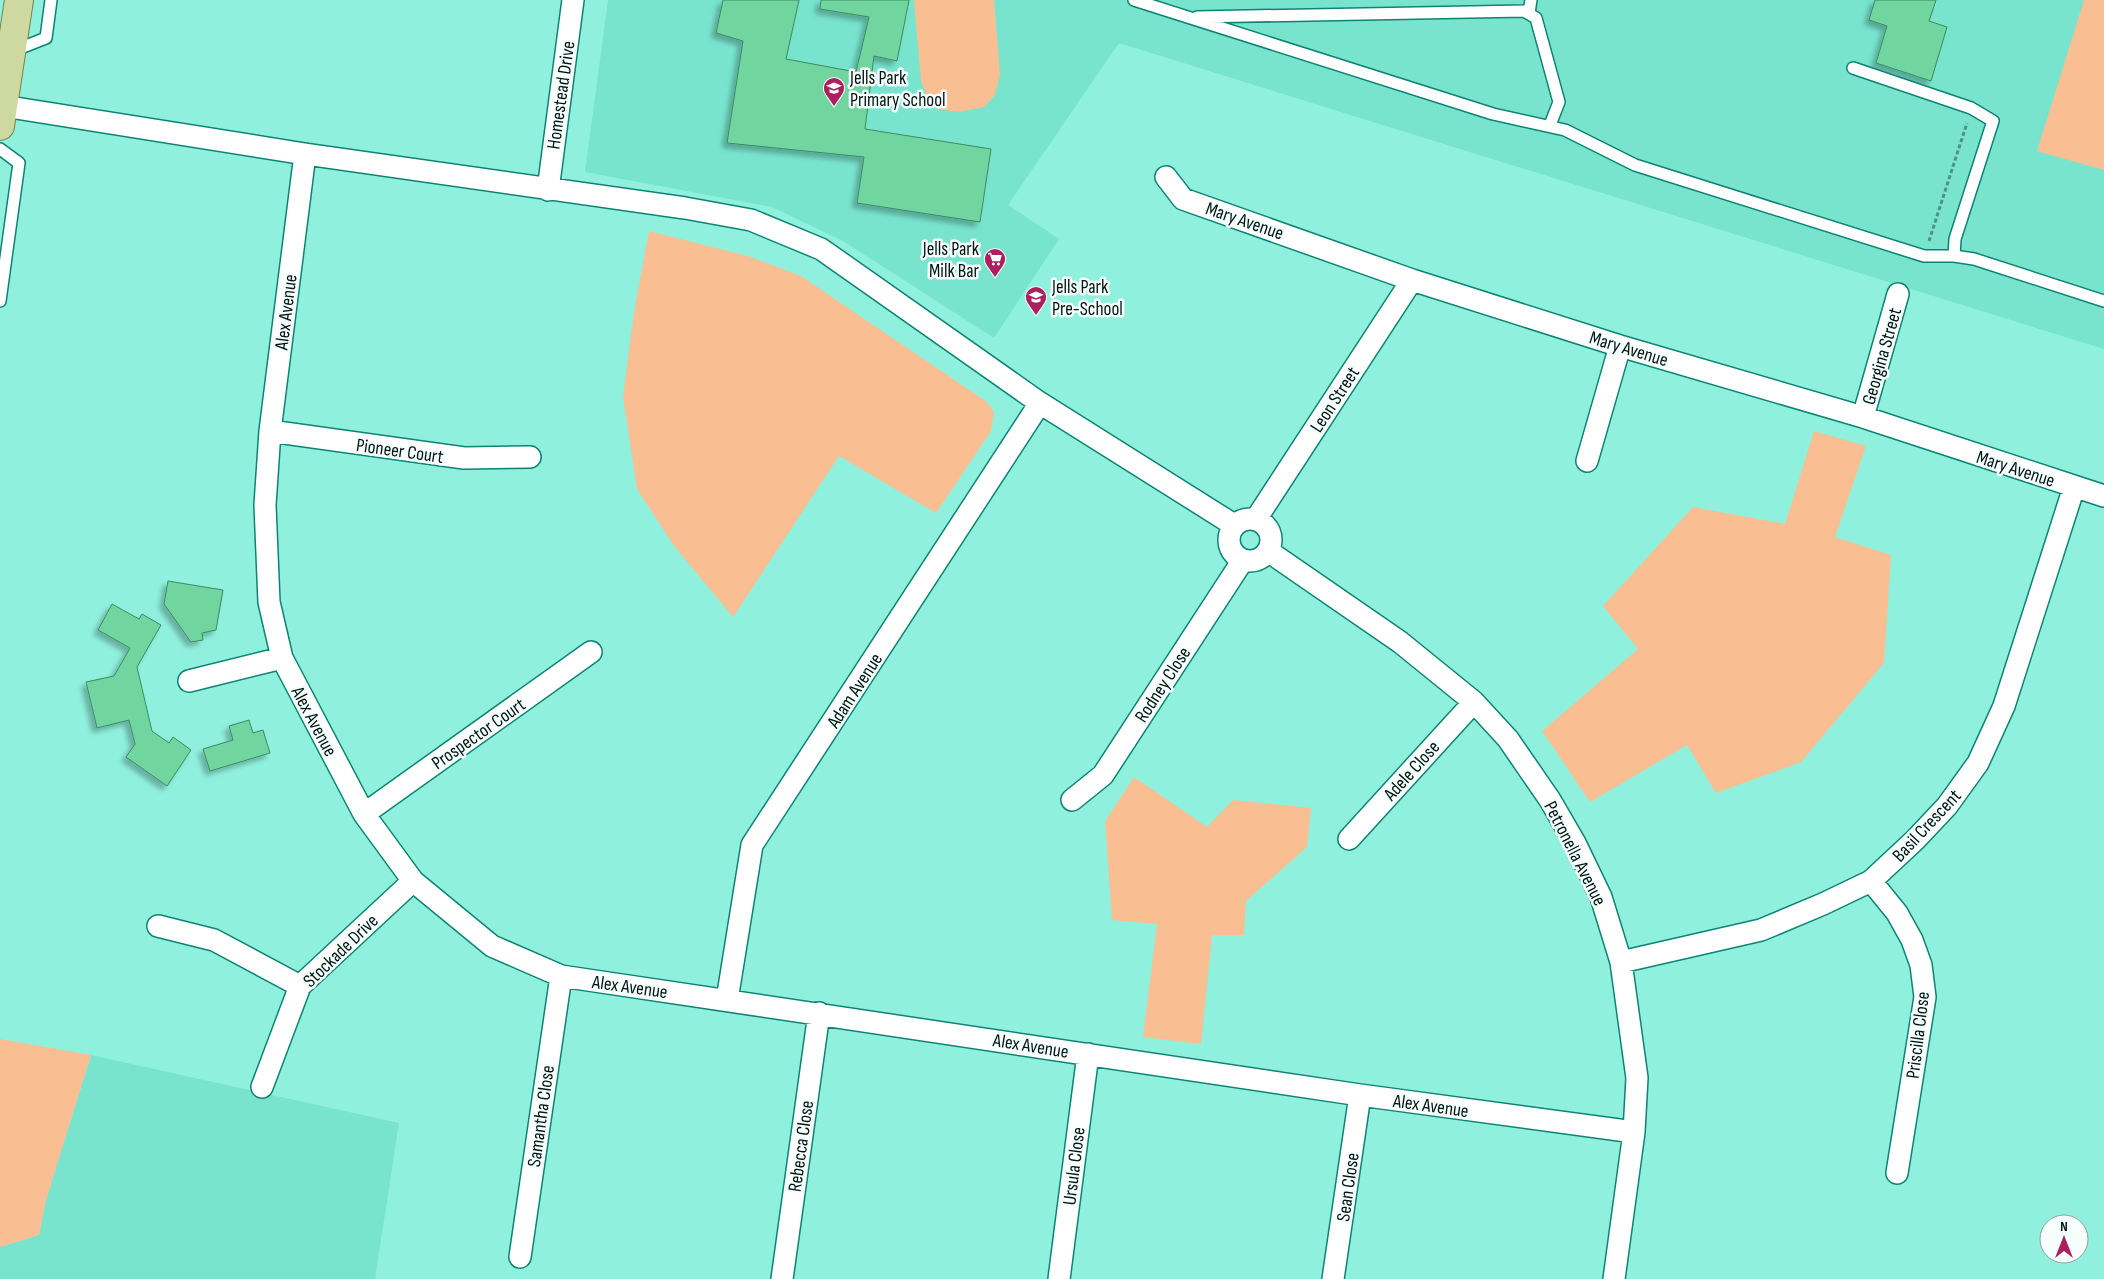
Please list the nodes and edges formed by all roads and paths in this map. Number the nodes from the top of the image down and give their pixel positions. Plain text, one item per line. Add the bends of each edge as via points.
1 (19, 0) edge
2 (51, 0) edge
3 (573, 0) edge
4 (1134, 0) edge
5 (1531, 0) edge
6 (1529, 13) junction
7 (1187, 17) junction
8 (11, 52) junction
9 (1853, 68) dead end
10 (1971, 108) junction
11 (1, 116) edge
12 (1550, 125) junction
13 (0, 149) edge
14 (305, 154) junction
15 (1166, 177) dead end
16 (548, 190) junction
17 (1924, 256) junction
18 (1954, 256) junction
19 (1412, 280) junction
20 (1898, 294) dead end
21 (0, 301) edge
22 (2104, 302) edge
23 (1620, 346) junction
24 (1040, 403) junction
25 (1863, 417) junction
26 (270, 431) junction
27 (530, 457) dead end
28 (1587, 461) dead end
29 (2074, 487) junction
30 (2104, 496) edge
31 (1256, 519) junction
32 (1234, 524) junction
33 (1268, 551) junction
34 (1243, 560) junction
35 (591, 652) dead end
36 (282, 658) junction
37 (189, 681) dead end
38 (1474, 702) junction
39 (1072, 800) dead end
40 (364, 814) junction
41 (1349, 839) dead end
42 (413, 881) junction
43 (1871, 881) junction
44 (158, 926) dead end
45 (1621, 962) junction
46 (561, 976) junction
47 (300, 986) junction
48 (727, 1000) junction
49 (819, 1014) junction
50 (1088, 1054) junction
51 (262, 1087) dead end
52 (1360, 1095) junction
53 (1634, 1132) junction
54 (1897, 1173) dead end
55 (520, 1257) dead end
56 (782, 1279) edge
57 (1059, 1279) edge
58 (1333, 1279) edge
59 (1614, 1279) edge

1 - 8 main road
2 - 8 lane via 46,38
3 - 16 street, Homestead Drive
4 - 7 lane
5 - 6 lane
6 - 7 lane
6 - 12 lane via 1536,18 1559,102
7 - 12 lane via 1493,114
8 - 11 main road
9 - 10 lane
10 - 17 path
10 - 18 lane via 1993,121 1955,239
11 - 14 street
12 - 17 lane via 1635,165
13 - 21 lane via 19,163
14 - 16 street
14 - 26 street, Alex Avenue
15 - 19 street, Mary Avenue via 1183,199
16 - 24 street via 751,220 821,249
17 - 18 lane
18 - 22 lane via 1974,259
19 - 23 street, Mary Avenue
19 - 31 street, Leon Street
20 - 25 street, Georgina Street
23 - 25 street, Mary Avenue
23 - 28 street
24 - 32 street
24 - 48 street, Adam Avenue via 752,846
25 - 29 street, Mary Avenue
26 - 27 street, Pioneer Court via 464,458
26 - 36 street, Alex Avenue via 265,505 269,602
29 - 30 street, Mary Avenue
29 - 43 street, Basil Crescent via 2004,706 1978,763 1947,806
31 - 32 street
31 - 33 street via 1263,522 1270,533
32 - 34 street via 1228,537 1229,544 1236,557
33 - 34 street via 1262,558
33 - 38 street, Petronella Avenue via 1400,642
34 - 39 street, Rodney Close via 1102,775
35 - 40 street, Prospector Court
36 - 37 street
36 - 40 street, Alex Avenue
38 - 41 street, Adele Close
38 - 45 street, Petronella Avenue via 1508,739 1575,843 1601,897
40 - 42 street, Alex Avenue
42 - 46 street, Alex Avenue via 492,946
42 - 47 street, Stockade Drive
43 - 45 street, Basil Crescent via 1761,930
43 - 54 street, Priscilla Close via 1897,913 1912,940 1921,965 1925,997
44 - 47 street via 214,940
45 - 53 street, Petronella Avenue via 1637,1078
46 - 48 street, Alex Avenue
46 - 55 street, Samantha Close
47 - 51 street, Stockade Drive
48 - 49 street, Alex Avenue
49 - 50 street, Alex Avenue
49 - 56 street, Rebecca Close
50 - 52 street, Alex Avenue
50 - 57 street, Ursula Close
52 - 53 street, Alex Avenue
52 - 58 street, Sean Close
53 - 59 street, Petronella Avenue

